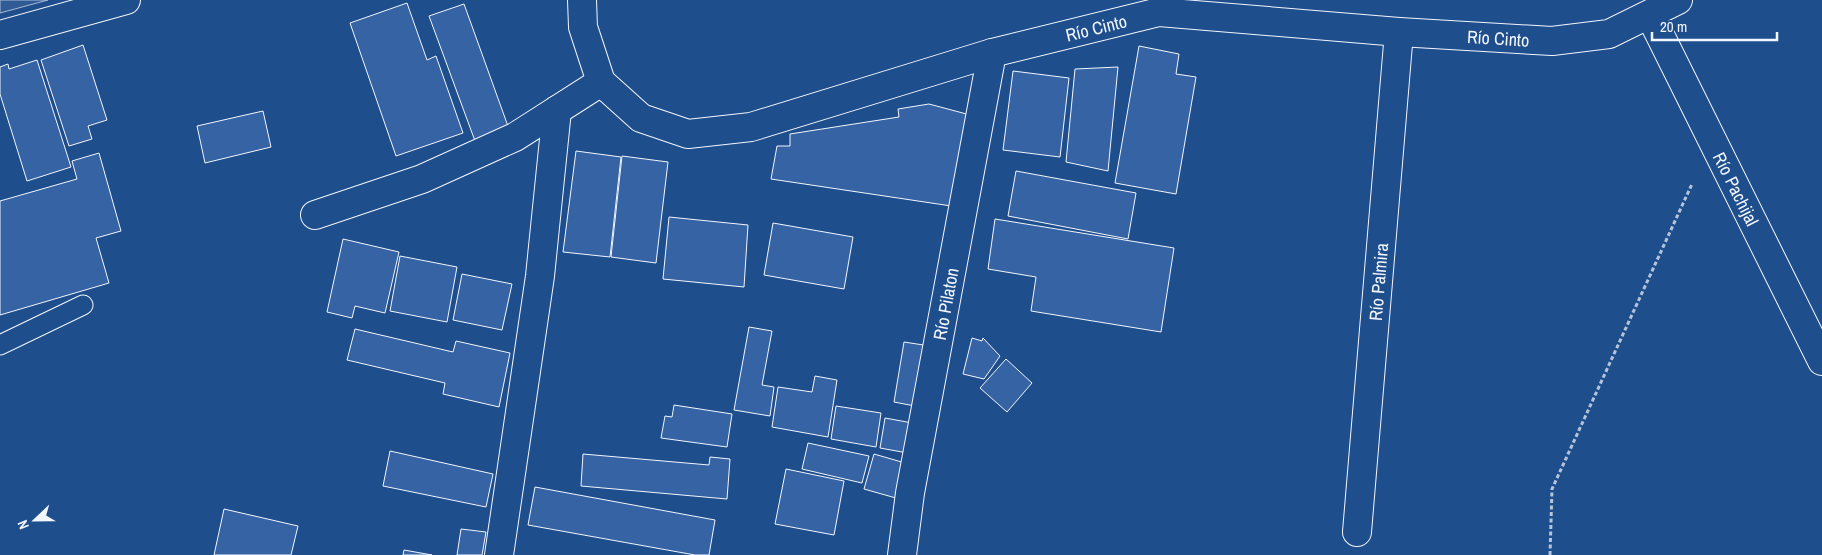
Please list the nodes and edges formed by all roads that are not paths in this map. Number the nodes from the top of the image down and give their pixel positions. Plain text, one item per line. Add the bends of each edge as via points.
1 (126, 0) edge
2 (582, 0) edge
3 (1678, 0) edge
4 (1650, 15) junction
5 (1399, 32) junction
6 (0, 35) edge
7 (992, 53) junction
8 (601, 82) junction
9 (557, 110) junction
10 (314, 215) dead end
11 (83, 305) dead end
12 (0, 346) edge
13 (1822, 361) edge
14 (1357, 532) dead end
15 (499, 555) edge
16 (902, 555) edge

1 - 6 street
2 - 8 street via 583,27
3 - 4 street, Río Cinto
4 - 5 street, Río Cinto via 1609,34 1552,41
4 - 13 street, Río Pachijal
5 - 7 street, Río Cinto via 1159,12
5 - 14 street, Río Palmira
7 - 8 street, Río Cinto via 751,127 688,134 640,118
7 - 16 street, Río Pilaton via 912,484
8 - 9 street
9 - 10 street via 515,137 422,179
9 - 15 street via 540,276
11 - 12 lane

